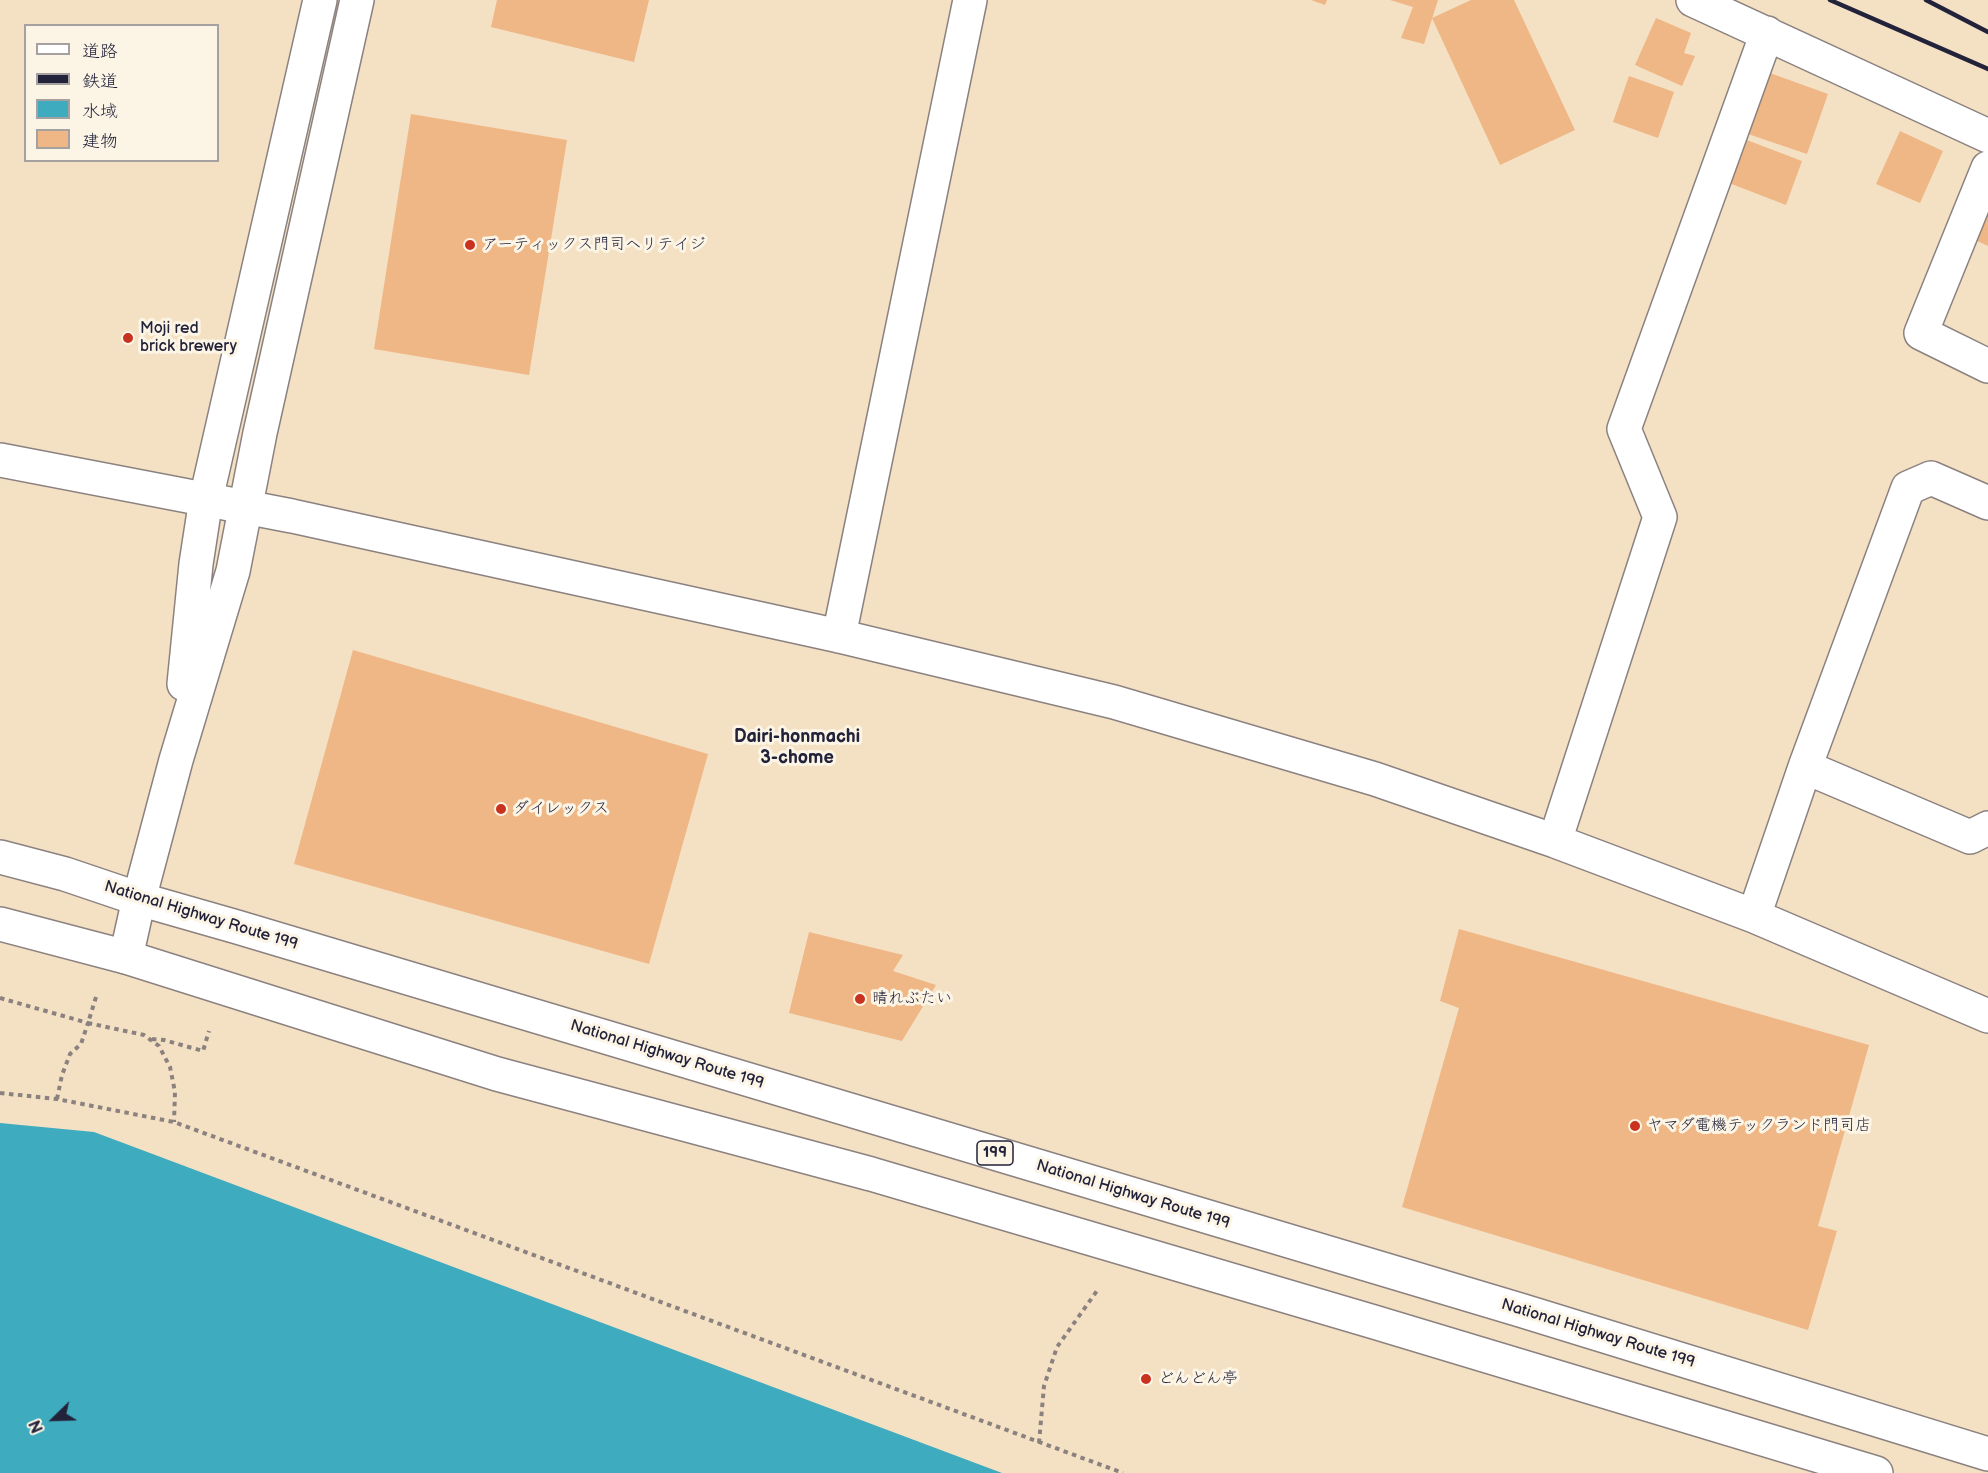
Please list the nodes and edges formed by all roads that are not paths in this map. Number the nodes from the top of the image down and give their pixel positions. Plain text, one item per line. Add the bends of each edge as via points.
1 (320, 0) edge
2 (357, 0) edge
3 (970, 0) edge
4 (1694, 0) edge
5 (1767, 33) junction
6 (1988, 136) edge
7 (1988, 168) edge
8 (1988, 366) edge
9 (0, 460) edge
10 (206, 499) junction
11 (1988, 503) edge
12 (246, 507) junction
13 (839, 636) junction
14 (176, 760) junction
15 (1805, 767) junction
16 (1988, 828) edge
17 (1555, 841) junction
18 (0, 857) edge
19 (139, 899) junction
20 (1754, 916) junction
21 (0, 924) edge
22 (126, 957) junction
23 (1988, 1016) edge
24 (1988, 1454) edge
25 (1876, 1473) edge

1 - 10 main road
2 - 12 main road
3 - 13 main road
4 - 5 main road
5 - 6 main road
5 - 17 main road via 1624,429 1660,517
7 - 8 main road via 1921,333
9 - 10 main road
10 - 12 main road
10 - 14 main road
11 - 15 main road via 1931,478 1908,488
12 - 13 main road
12 - 14 main road via 233,571
13 - 17 main road via 1114,702 1375,779
14 - 19 main road
15 - 16 main road via 1970,837
15 - 20 main road
17 - 20 main road
18 - 19 main road, National Highway Route 199 / 199
19 - 22 main road
19 - 24 main road, National Highway Route 199 / 199 via 1497,1303
20 - 23 main road
21 - 22 main road
22 - 25 main road via 497,1074 871,1174

